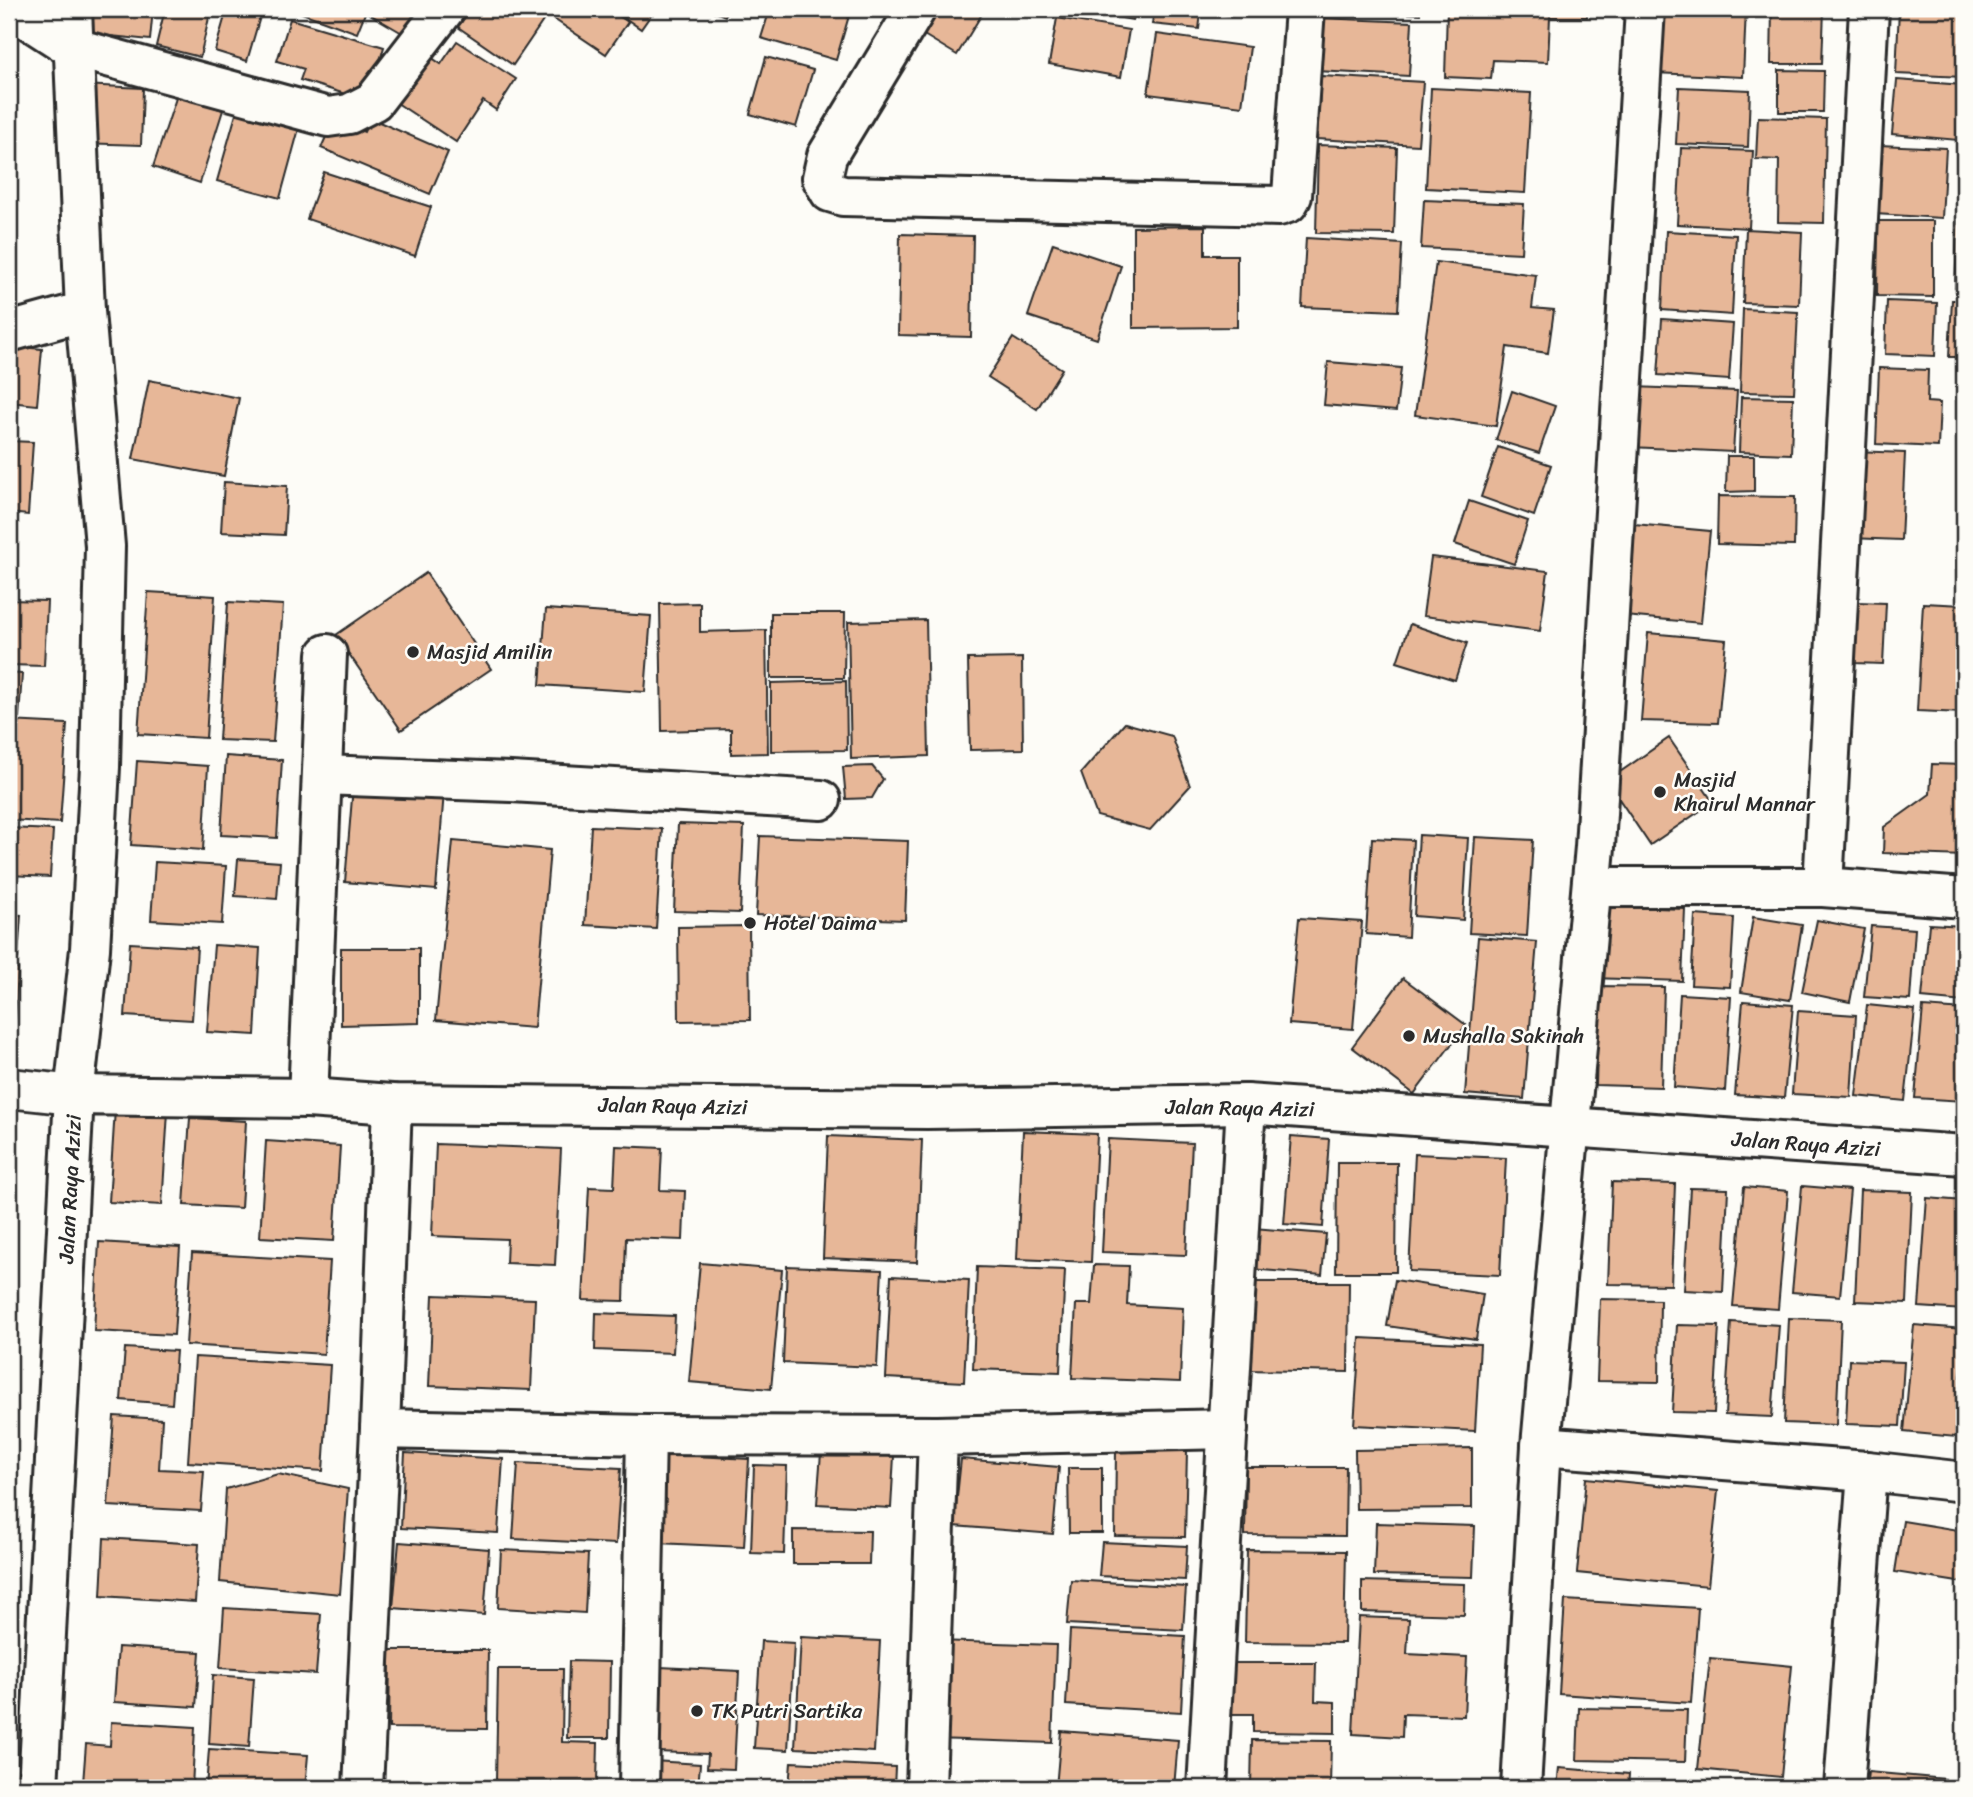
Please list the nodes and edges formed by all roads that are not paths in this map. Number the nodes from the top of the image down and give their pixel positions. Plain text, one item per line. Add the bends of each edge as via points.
1 (12, 9) edge
2 (72, 9) edge
3 (445, 9) edge
4 (916, 9) edge
5 (1305, 9) edge
6 (1645, 9) edge
7 (1869, 9) edge
8 (71, 47) junction
9 (85, 311) junction
10 (9, 332) edge
11 (327, 654) dead end
12 (322, 775) junction
13 (821, 800) dead end
14 (1592, 887) junction
15 (1823, 887) junction
16 (1964, 898) edge
17 (9, 1088) edge
18 (74, 1096) junction
19 (308, 1098) junction
20 (392, 1104) junction
21 (1246, 1104) junction
22 (1570, 1127) junction
23 (1964, 1155) edge
24 (380, 1429) junction
25 (1228, 1429) junction
26 (646, 1435) junction
27 (938, 1436) junction
28 (1541, 1446) junction
29 (1867, 1471) junction
30 (1964, 1482) edge
31 (38, 1788) edge
32 (363, 1788) edge
33 (639, 1788) edge
34 (926, 1788) edge
35 (1207, 1788) edge
36 (1521, 1788) edge
37 (1844, 1788) edge

1 - 8 street
2 - 8 street
3 - 8 street via 374,101 349,114 328,117
4 - 5 street via 827,156 822,178 830,192 843,196 1288,203
6 - 14 street
7 - 15 street
8 - 9 street
9 - 10 street
9 - 18 street via 105,546 90,949
11 - 12 street
12 - 13 street
12 - 19 street
14 - 15 street
14 - 22 street
15 - 16 street
17 - 18 street
18 - 19 street, Jalan Raya Azizi
18 - 31 street, Jalan Raya Azizi
19 - 20 street, Jalan Raya Azizi
20 - 21 street, Jalan Raya Azizi via 926,1109
20 - 24 street
21 - 22 street, Jalan Raya Azizi
21 - 25 street
22 - 23 street, Jalan Raya Azizi
22 - 28 street
24 - 26 street
24 - 32 street
25 - 27 street
25 - 35 street
26 - 27 street
26 - 33 street
27 - 34 street
28 - 29 street
28 - 36 street
29 - 30 street
29 - 37 street

